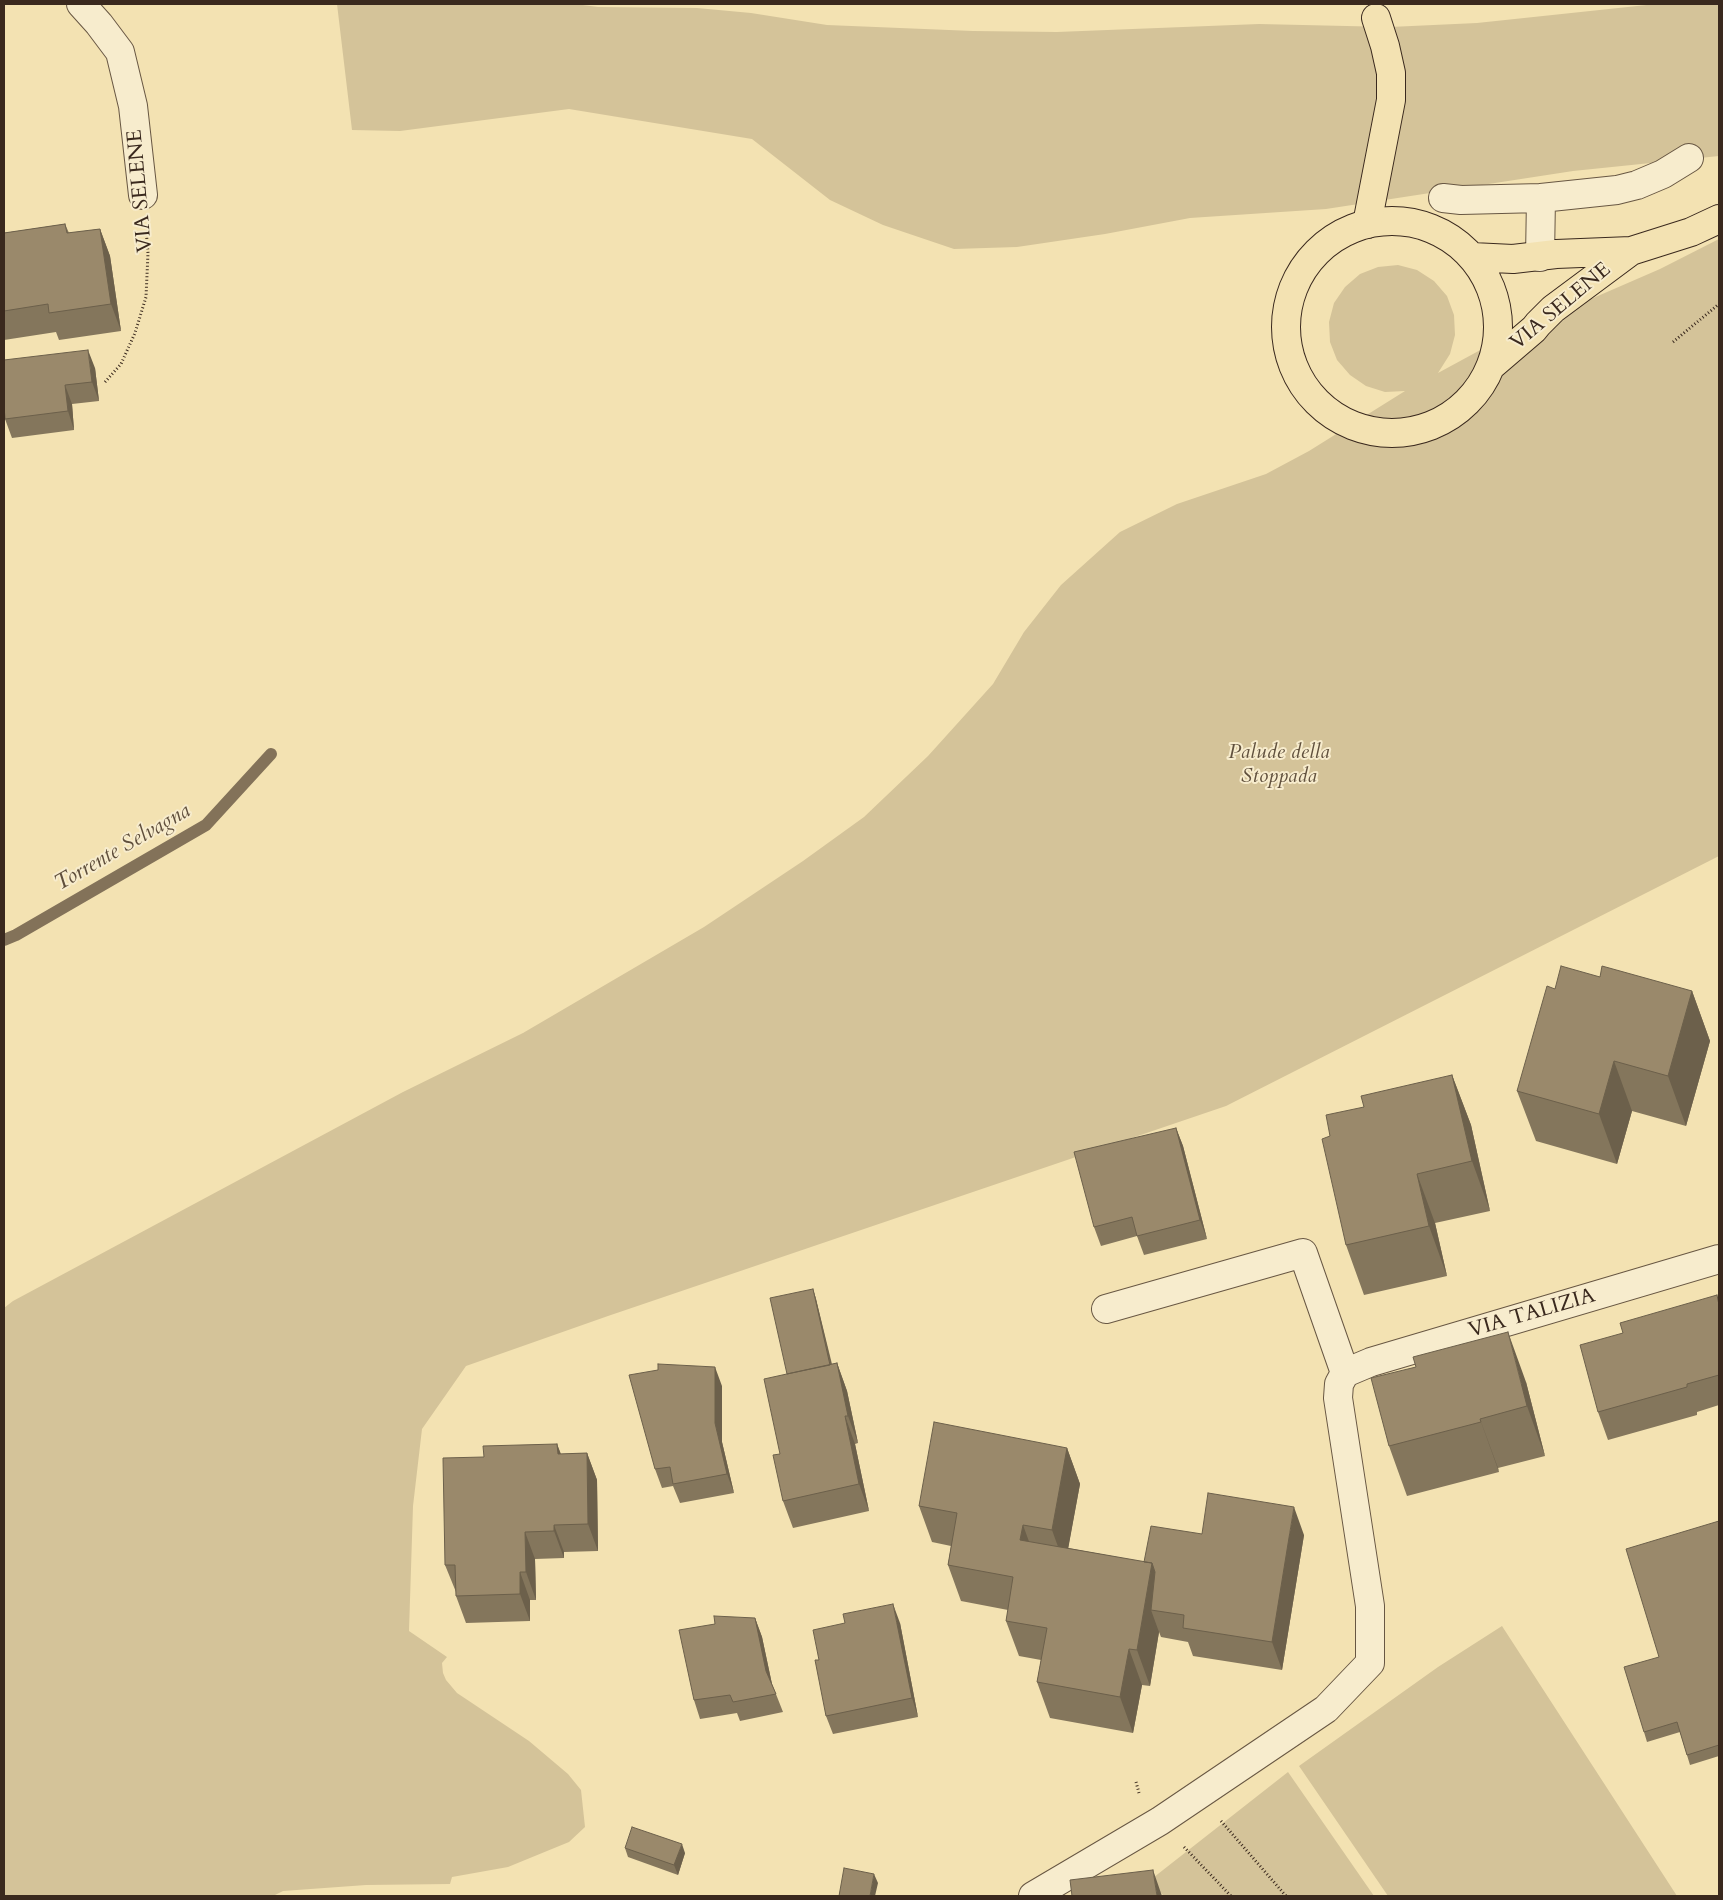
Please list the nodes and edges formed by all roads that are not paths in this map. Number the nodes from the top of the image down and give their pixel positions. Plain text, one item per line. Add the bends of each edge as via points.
1 (81, 4) edge
2 (1376, 18) dead end
3 (1689, 158) dead end
4 (143, 195) road end
5 (1443, 198) dead end
6 (1541, 198) junction
7 (1719, 219) edge
8 (1366, 224) junction
9 (1632, 251) junction
10 (1472, 257) junction
11 (1540, 257) junction
12 (1492, 365) junction
13 (1719, 1259) edge
14 (1106, 1309) dead end
15 (1345, 1373) junction
16 (1034, 1896) edge

1 - 4 street, VIA SELENE via 120,52 133,106
2 - 8 main road via 1386,46 1391,100
3 - 6 street via 1637,185
5 - 6 street
6 - 11 street
7 - 9 main road, VIA SELENE via 1691,232
8 - 10 main road, VIA SELENE via 1399,221 1432,228 1460,245
8 - 12 main road, VIA SELENE via 1343,232 1323,245 1307,263 1292,292 1286,325 1290,358 1305,388 1327,412 1356,428 1389,434 1422,431 1452,416 1476,394
9 - 11 main road, VIA SELENE
9 - 12 main road, VIA SELENE via 1553,309
10 - 11 main road, VIA SELENE
10 - 12 main road, VIA SELENE via 1482,269 1496,300 1499,332
13 - 15 street, VIA TALIZIA via 1371,1362
14 - 15 street via 1303,1253
15 - 16 street via 1338,1398 1370,1606 1370,1663 1326,1709 1160,1821

